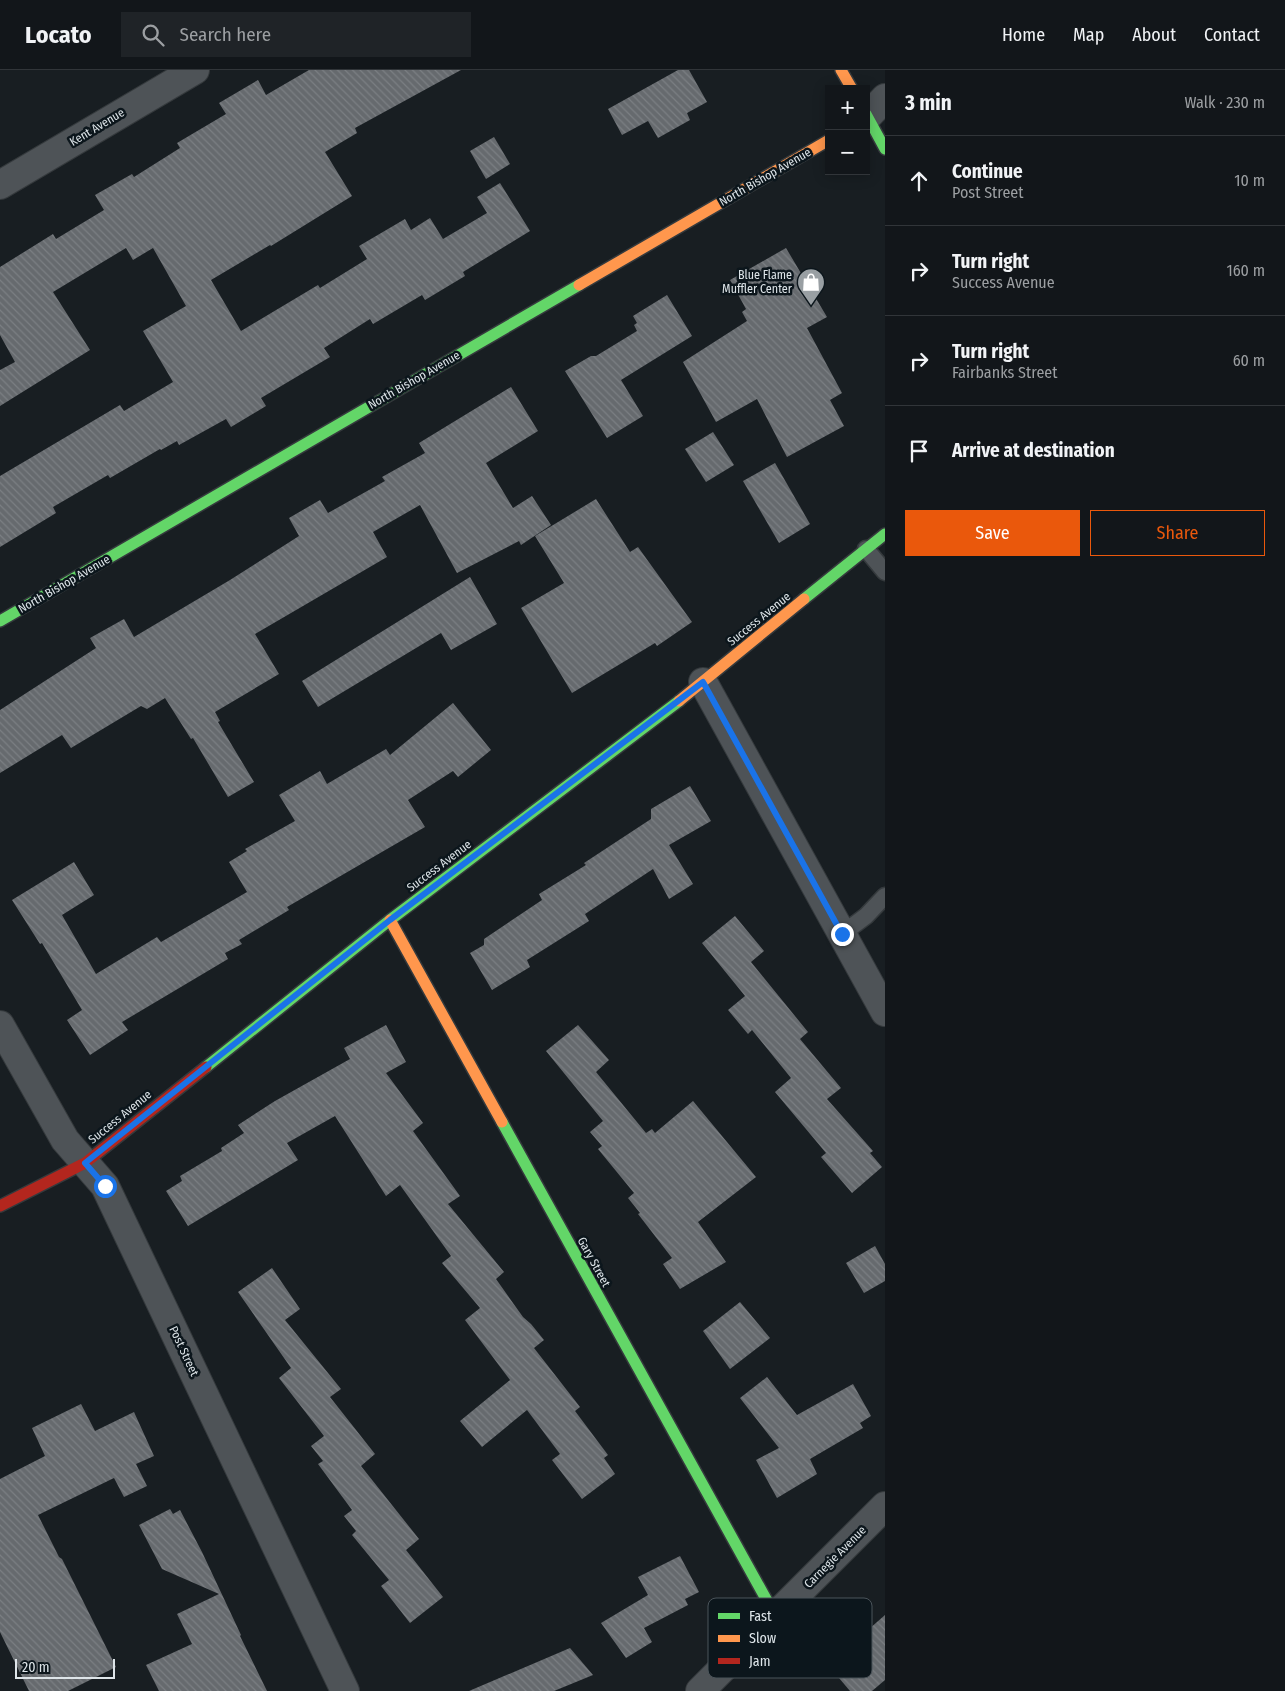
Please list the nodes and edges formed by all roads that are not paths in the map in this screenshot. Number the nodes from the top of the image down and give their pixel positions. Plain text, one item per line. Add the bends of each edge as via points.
1 (195, 70) edge
2 (842, 70) edge
3 (850, 85) edge
4 (871, 112) edge
5 (825, 142) edge
6 (885, 149) edge
7 (0, 185) edge
8 (885, 534) edge
9 (866, 549) junction
10 (885, 572) edge
11 (0, 621) edge
12 (703, 682) junction
13 (885, 896) edge
14 (390, 920) junction
15 (842, 934) junction
16 (885, 1012) edge
17 (0, 1025) edge
18 (85, 1163) junction
19 (0, 1206) edge
20 (885, 1506) edge
21 (765, 1598) edge
22 (795, 1598) edge
23 (713, 1678) edge
24 (345, 1691) edge
25 (700, 1691) edge

1 - 7 street, Kent Avenue
2 - 3 street
4 - 6 street
5 - 11 street, North Bishop Avenue
8 - 9 street, Success Avenue
9 - 10 lane
9 - 12 street, Success Avenue
12 - 14 street, Success Avenue
12 - 15 street
13 - 15 lane
14 - 18 street, Success Avenue
14 - 21 street, Gary Street
15 - 16 street
17 - 18 street, Post Street via 66,1140
18 - 19 street, Success Avenue
18 - 24 street, Post Street via 105,1186
20 - 22 street, Carnegie Avenue
23 - 25 street, Carnegie Avenue

